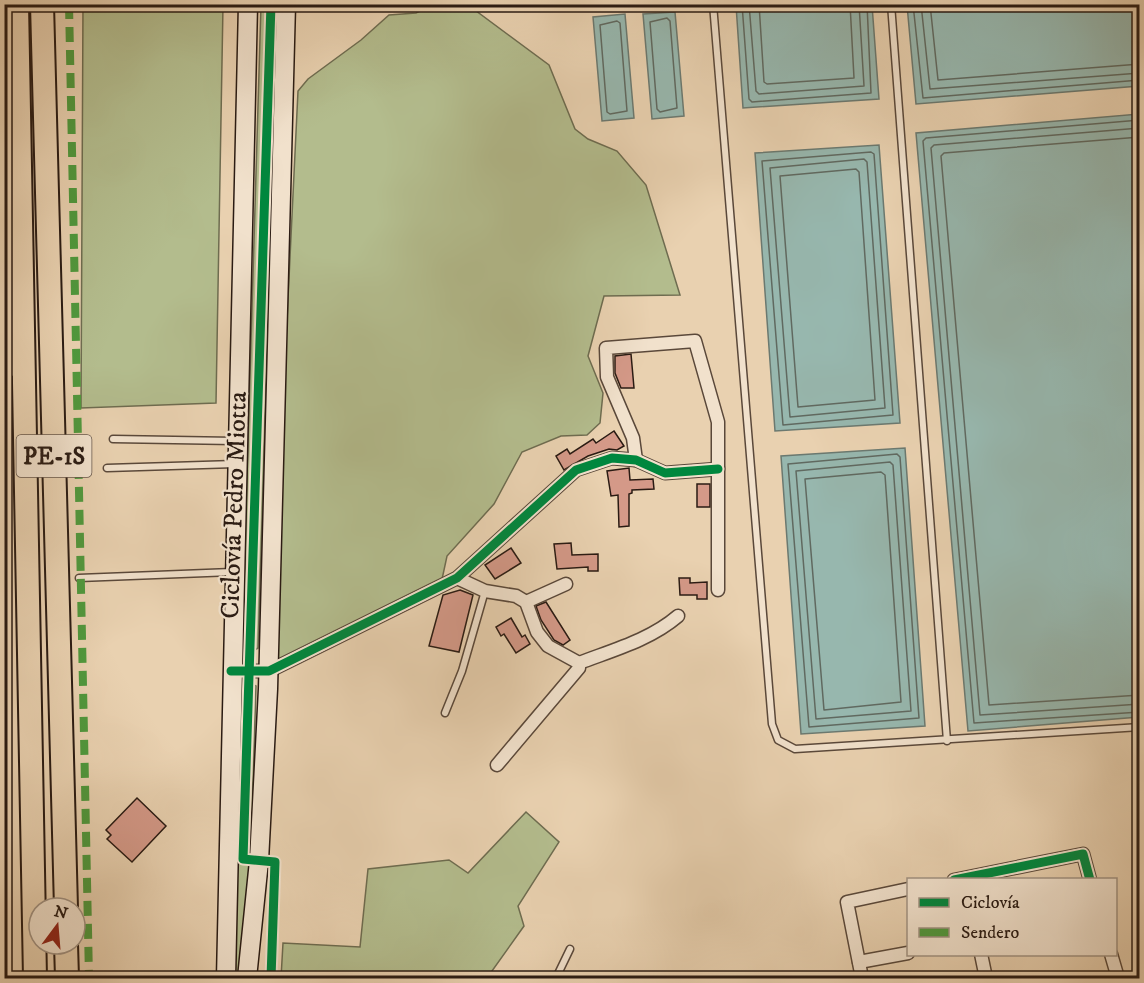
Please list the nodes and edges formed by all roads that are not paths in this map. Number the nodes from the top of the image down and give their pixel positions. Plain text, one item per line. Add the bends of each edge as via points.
1 (17, 4) edge
2 (42, 4) edge
3 (248, 4) edge
4 (286, 4) edge
5 (713, 4) edge
6 (891, 4) edge
7 (4, 310) edge
8 (113, 439) dead end
9 (239, 441) junction
10 (636, 459) junction
11 (238, 464) junction
12 (107, 468) dead end
13 (717, 469) junction
14 (29, 572) junction
15 (235, 572) junction
16 (79, 578) dead end
17 (457, 578) junction
18 (566, 584) dead end
19 (718, 590) dead end
20 (485, 591) junction
21 (526, 602) junction
22 (678, 616) dead end
23 (579, 663) junction
24 (231, 671) junction
25 (269, 671) junction
26 (445, 713) dead end
27 (1140, 727) edge
28 (947, 741) junction
29 (497, 765) dead end
30 (965, 878) edge
31 (1090, 878) edge
32 (907, 889) edge
33 (31, 890) junction
34 (66, 896) edge
35 (570, 949) dead end
36 (907, 953) edge
37 (981, 956) edge
38 (1111, 956) edge
39 (859, 962) junction
40 (21, 978) edge
41 (35, 978) edge
42 (226, 978) edge
43 (247, 978) edge
44 (556, 978) edge
45 (862, 978) edge
46 (986, 978) edge
47 (1114, 978) edge

1 - 14 highway, PE-1S
2 - 34 highway, PE-1S
3 - 9 main road
4 - 25 main road
5 - 28 lane via 772,724 778,740 795,749
6 - 28 lane
7 - 14 highway via 9,340 17,526
8 - 9 lane
9 - 11 main road
10 - 13 street via 665,473
10 - 13 street via 633,438 607,376 606,348 690,340 698,345 718,422
10 - 17 street via 612,458 576,470
11 - 12 lane
11 - 15 main road
13 - 19 street
14 - 33 highway, PE-1S
15 - 16 lane
15 - 24 main road
17 - 20 street
17 - 25 street
18 - 21 street
20 - 21 street via 516,596
20 - 26 lane via 462,671
21 - 23 street via 537,632 548,646
22 - 23 street via 649,635
23 - 29 street via 579,668
24 - 25 street
24 - 42 main road
25 - 43 main road via 259,861
27 - 28 lane
30 - 31 street via 1083,854
32 - 39 street via 847,902
33 - 40 highway via 22,932
33 - 41 highway, PE-1S
35 - 44 lane
36 - 39 street
37 - 46 street
38 - 47 street
39 - 45 street

